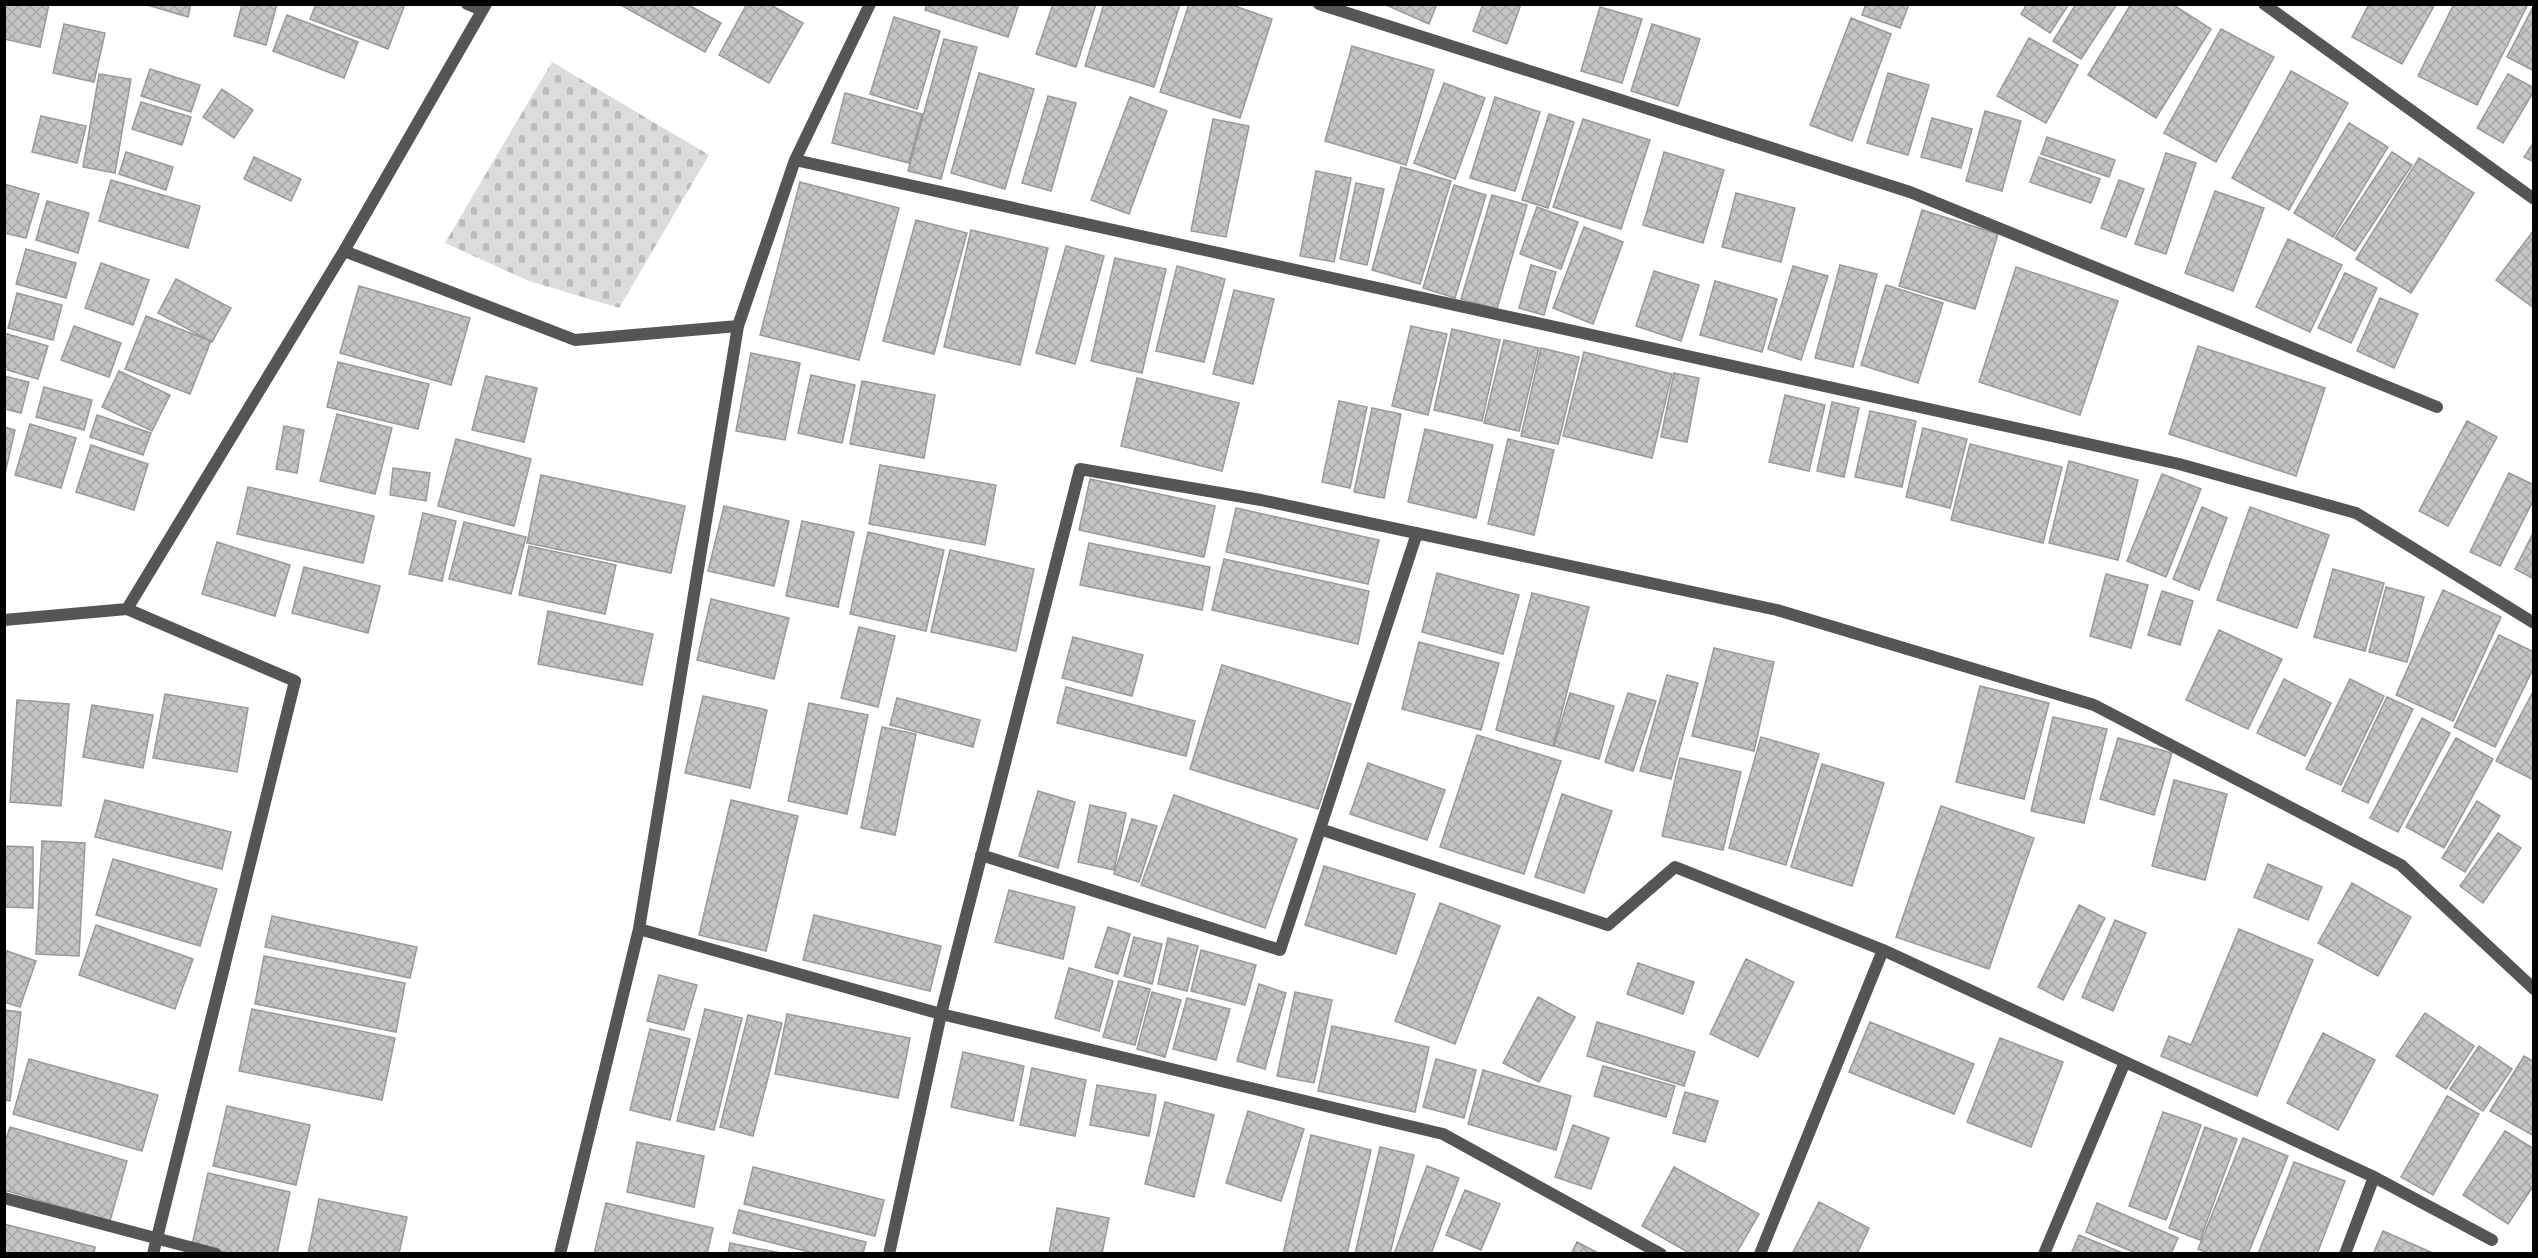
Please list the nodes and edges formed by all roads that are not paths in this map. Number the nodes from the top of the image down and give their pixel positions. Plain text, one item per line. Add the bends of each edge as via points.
1 (467, 4) edge
2 (870, 4) edge
3 (1319, 4) edge
4 (2264, 4) edge
5 (484, 7) edge
6 (795, 160) junction
7 (2534, 199) edge
8 (344, 251) junction
9 (738, 326) junction
10 (2437, 407) dead end
11 (1417, 533) junction
12 (127, 609) junction
13 (4, 620) edge
14 (2534, 623) edge
15 (1320, 829) junction
16 (981, 855) junction
17 (639, 929) junction
18 (1882, 950) junction
19 (2534, 989) edge
20 (940, 1014) junction
21 (2125, 1062) junction
22 (2374, 1177) junction
23 (4, 1198) edge
24 (157, 1238) junction
25 (2492, 1240) dead end
26 (153, 1254) edge
27 (216, 1254) edge
28 (560, 1254) edge
29 (889, 1254) edge
30 (1661, 1254) edge
31 (1760, 1254) edge
32 (2044, 1254) edge
33 (2345, 1254) edge

1 - 5 street
2 - 6 street
3 - 10 street via 1910,192
4 - 7 street
5 - 8 street
6 - 9 street
6 - 14 street via 2179,464 2356,513
8 - 9 street via 575,340
8 - 12 street
9 - 17 street
11 - 15 street
11 - 16 street via 1261,500 1080,469
11 - 19 street via 1777,610 2094,705 2401,865
12 - 13 street
12 - 24 street via 294,681
15 - 16 street via 1280,950
15 - 18 street via 1608,925 1675,867
16 - 20 street
17 - 20 street
17 - 28 street
18 - 21 street
18 - 31 street
20 - 29 street
20 - 30 street via 1443,1134
21 - 22 street
21 - 32 street
22 - 25 street
22 - 33 street
23 - 24 street
24 - 26 street
24 - 27 street

